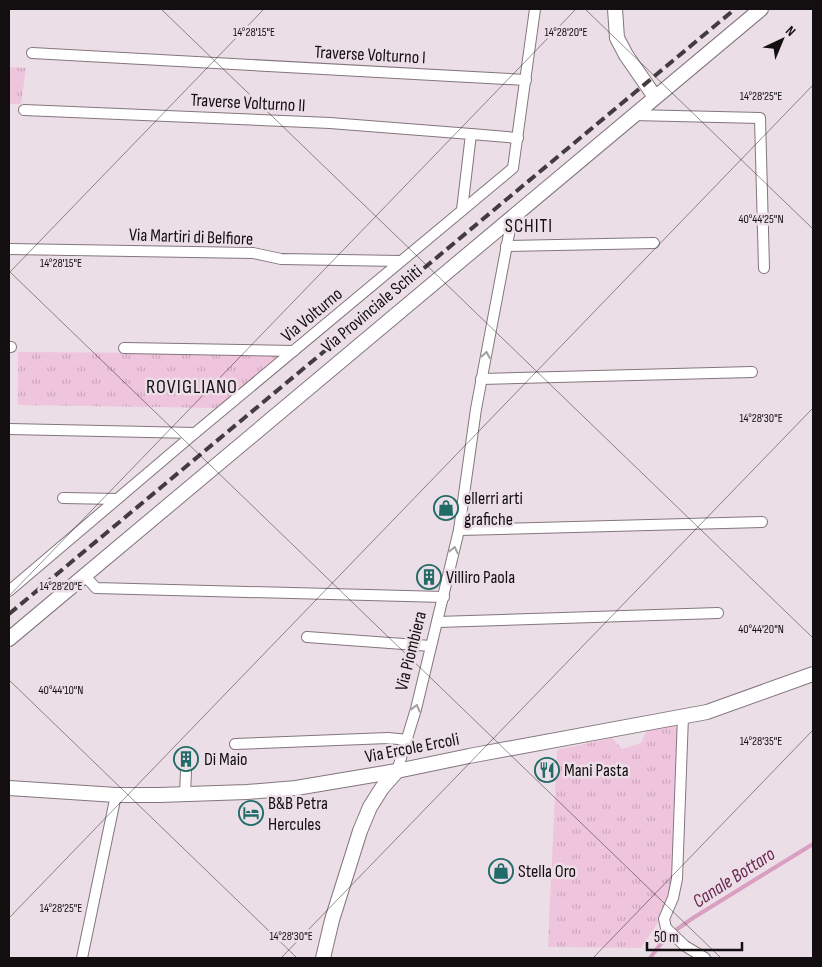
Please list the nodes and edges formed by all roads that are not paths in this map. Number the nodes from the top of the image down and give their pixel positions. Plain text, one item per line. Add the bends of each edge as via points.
1 (535, 9) edge
2 (615, 9) edge
3 (761, 9) edge
4 (32, 54) dead end
5 (526, 80) junction
6 (655, 97) junction
7 (24, 110) dead end
8 (633, 116) junction
9 (470, 134) junction
10 (518, 138) junction
11 (462, 210) junction
12 (507, 220) junction
13 (654, 243) dead end
14 (506, 246) junction
15 (9, 249) edge
16 (402, 262) junction
17 (764, 268) dead end
18 (124, 348) dead end
19 (294, 351) junction
20 (752, 372) dead end
21 (481, 379) junction
22 (9, 429) edge
23 (195, 433) junction
24 (63, 498) dead end
25 (117, 499) junction
26 (762, 522) dead end
27 (459, 530) junction
28 (84, 575) junction
29 (9, 592) edge
30 (444, 597) junction
31 (718, 613) dead end
32 (437, 622) junction
33 (307, 637) dead end
34 (9, 639) edge
35 (431, 646) junction
36 (813, 674) edge
37 (683, 716) junction
38 (408, 740) junction
39 (234, 744) dead end
40 (186, 771) dead end
41 (398, 771) junction
42 (9, 789) edge
43 (185, 794) junction
44 (116, 795) junction
45 (82, 958) edge
46 (323, 958) edge
47 (705, 958) edge

1 - 5 street, Via Volturno
2 - 6 street via 617,38
3 - 6 street, Via Provinciale Schiti
4 - 5 street, Traverse Volturno I
5 - 10 street, Via Volturno
6 - 8 street, Via Provinciale Schiti
7 - 9 street, Traverse Volturno II via 330,123
8 - 12 street, Via Provinciale Schiti
8 - 17 street via 760,118
9 - 10 street, Traverse Volturno II
9 - 11 street
10 - 11 street, Via Volturno via 513,168
11 - 16 street, Via Volturno
12 - 14 street, Via Piombiera
12 - 28 street, Via Provinciale Schiti
13 - 14 street
21 -> 14 street, Via Piombiera
15 - 16 street, Via Martiri di Belfiore via 253,253 281,260
16 - 19 street, Via Volturno
18 - 19 street
19 - 23 street, Via Volturno
20 - 21 street
21 - 27 street, Via Piombiera
22 - 23 street
23 - 25 street, Via Volturno
24 - 25 street
25 - 29 street, Via Volturno
26 - 27 street
30 -> 27 street, Via Piombiera
28 - 30 street via 96,588
28 - 34 street, Via Provinciale Schiti
30 - 32 street, Via Piombiera
31 - 32 street
32 - 35 street, Via Piombiera
33 - 35 street
38 -> 35 street, Via Piombiera
36 - 37 street, Via Ercole Ercoli via 707,712
37 - 41 street, Via Ercole Ercoli
37 - 47 street via 677,879 664,918 666,928
38 - 39 street
38 - 41 street, Via Piombiera
40 - 43 street
41 - 43 street, Via Ercole Ercoli via 296,788
41 - 46 street, Via Piombiera via 382,788 360,831
42 - 44 street, Via Ercole Ercoli
43 - 44 street, Via Ercole Ercoli
44 - 45 street

